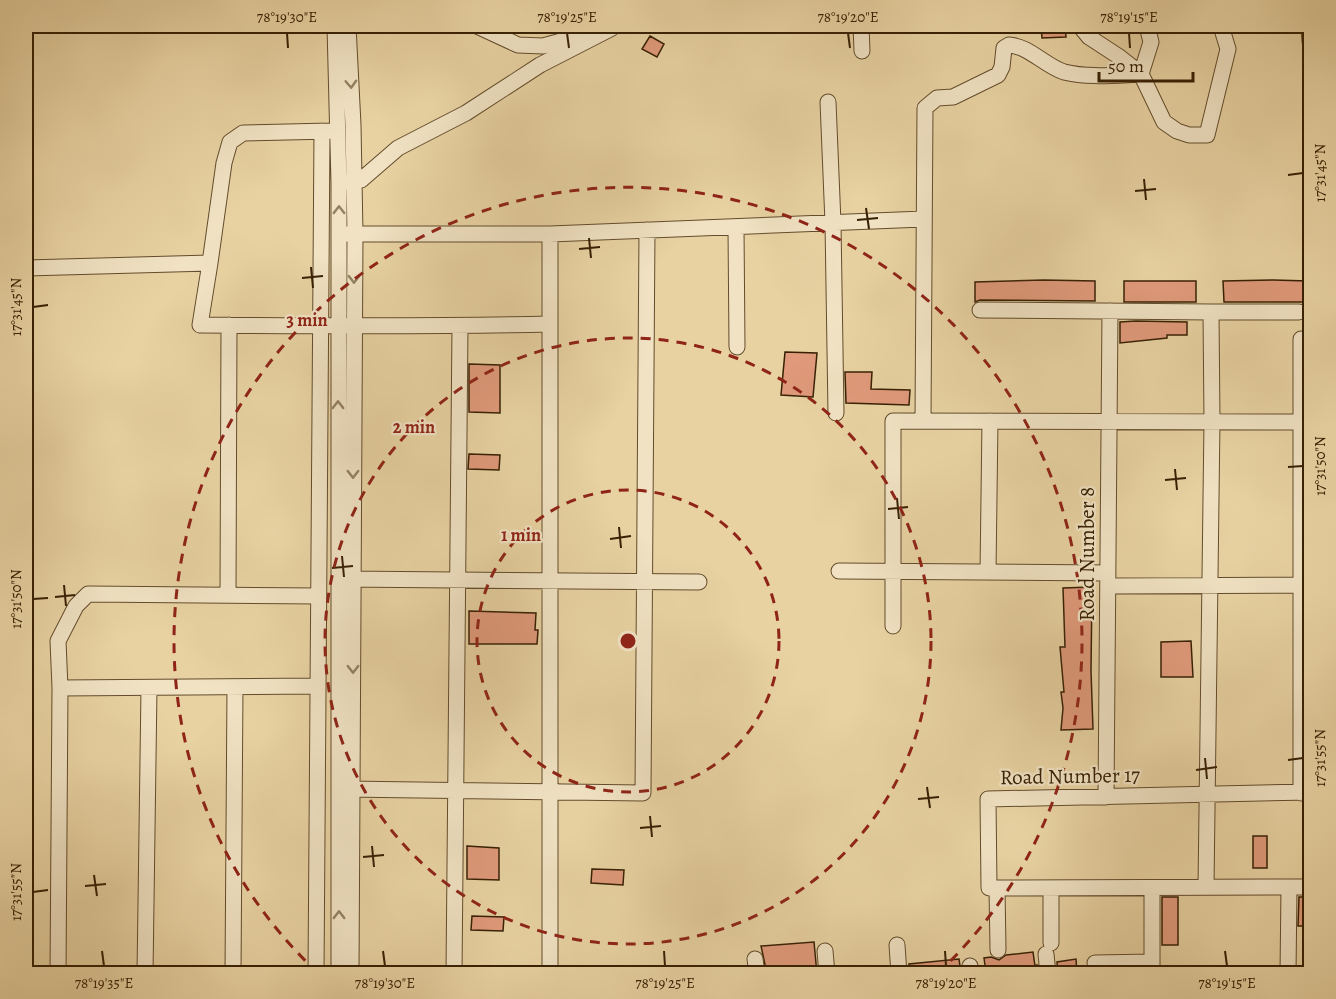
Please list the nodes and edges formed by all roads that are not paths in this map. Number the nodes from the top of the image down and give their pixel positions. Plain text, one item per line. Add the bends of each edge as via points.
1 (335, 26) edge
2 (348, 26) edge
3 (477, 26) edge
4 (861, 26) edge
5 (1080, 26) edge
6 (1147, 26) edge
7 (1221, 26) edge
8 (1309, 26) edge
9 (1311, 42) edge
10 (862, 51) dead end
11 (1141, 74) junction
12 (828, 102) dead end
13 (322, 131) junction
14 (338, 131) junction
15 (347, 182) junction
16 (923, 219) junction
17 (833, 223) junction
18 (736, 228) junction
19 (647, 230) junction
20 (347, 234) junction
21 (550, 234) junction
22 (210, 262) junction
23 (26, 267) edge
24 (980, 310) dead end
25 (1110, 311) junction
26 (1211, 312) junction
27 (1299, 312) dead end
28 (550, 324) junction
29 (229, 325) junction
30 (319, 325) junction
31 (346, 326) junction
32 (460, 326) junction
33 (1301, 339) dead end
34 (737, 347) dead end
35 (836, 413) dead end
36 (923, 421) junction
37 (990, 421) junction
38 (1108, 421) junction
39 (1212, 421) junction
40 (1306, 422) edge
41 (839, 571) dead end
42 (893, 572) junction
43 (988, 572) junction
44 (346, 579) junction
45 (458, 579) junction
46 (1108, 579) junction
47 (550, 580) junction
48 (645, 581) junction
49 (699, 582) dead end
50 (1210, 585) junction
51 (1301, 585) junction
52 (228, 595) junction
53 (318, 596) junction
54 (893, 626) dead end
55 (318, 686) junction
56 (235, 687) junction
57 (60, 688) junction
58 (149, 688) junction
59 (346, 789) junction
60 (456, 792) junction
61 (550, 792) junction
62 (1306, 792) edge
63 (1207, 794) junction
64 (1106, 797) junction
65 (1206, 887) junction
66 (1289, 887) junction
67 (1311, 887) edge
68 (993, 888) junction
69 (1051, 888) junction
70 (1152, 888) junction
71 (897, 945) dead end
72 (998, 950) dead end
73 (825, 951) dead end
74 (1095, 963) dead end
75 (1152, 968) edge
76 (58, 974) edge
77 (145, 974) edge
78 (233, 974) edge
79 (316, 974) edge
80 (339, 974) edge
81 (351, 974) edge
82 (454, 974) edge
83 (550, 974) edge
84 (827, 974) edge
85 (899, 974) edge
86 (1048, 974) edge
87 (1288, 974) edge

1 - 14 street
2 -> 15 street
3 - 15 street via 518,45 543,46 612,28 398,148 361,180
4 - 10 street
5 - 11 street via 1089,38
6 - 11 street via 1151,42
7 - 11 street via 1228,49 1208,135 1189,135 1164,122
8 - 9 street
11 - 16 street via 1065,72 1025,50 1006,46 998,75 953,97 937,98 925,108
12 - 17 street
13 - 14 street
13 - 22 street via 243,133 230,142
13 - 30 street
14 - 15 street
15 - 20 street
16 - 17 street
16 - 36 street
17 - 18 street
17 - 35 street
18 - 19 street
18 - 34 street
19 - 21 street
19 - 48 street
20 - 21 street
20 - 31 street
21 - 28 street
22 - 23 street
22 - 29 street via 200,325
24 - 25 street
25 - 26 street
25 - 38 street, Road Number 8
26 - 27 street
26 - 39 street
28 - 32 street
28 - 47 street
29 - 30 street
29 - 52 street
30 - 31 street
30 - 53 street
31 - 32 street
31 - 44 street
32 - 45 street
33 - 40 street
36 - 37 street
36 - 42 street via 894,421
37 - 38 street
37 - 43 street
38 - 39 street
38 - 46 street, Road Number 8
39 - 40 street
39 - 50 street
40 - 51 street
41 - 42 street
42 - 43 street
42 - 54 street
43 - 46 street
44 - 45 street
44 - 59 street
45 - 47 street
45 - 60 street
46 - 50 street
46 - 64 street, Road Number 8
47 - 48 street
47 - 61 street
48 - 49 street
48 - 61 street via 643,793
50 - 51 street
50 - 63 street
51 - 62 street
52 - 53 street
52 - 57 street via 88,594 76,606 58,641
53 - 55 street
55 - 56 street
55 - 79 street
56 - 58 street
56 - 78 street
57 - 58 street
57 - 76 street
58 - 77 street
59 - 60 street
80 -> 59 street
59 - 81 street
60 - 61 street
60 - 82 street
61 - 83 street
62 - 63 street, Road Number 17
63 - 64 street, Road Number 17
63 - 65 street
64 - 68 street, Road Number 17 via 988,799
65 - 66 street
65 - 70 street
66 - 67 street
66 - 87 street
68 - 69 street
68 - 72 street
69 - 70 street
69 - 86 street
70 - 75 street
71 - 85 street
73 - 84 street
74 - 75 street

